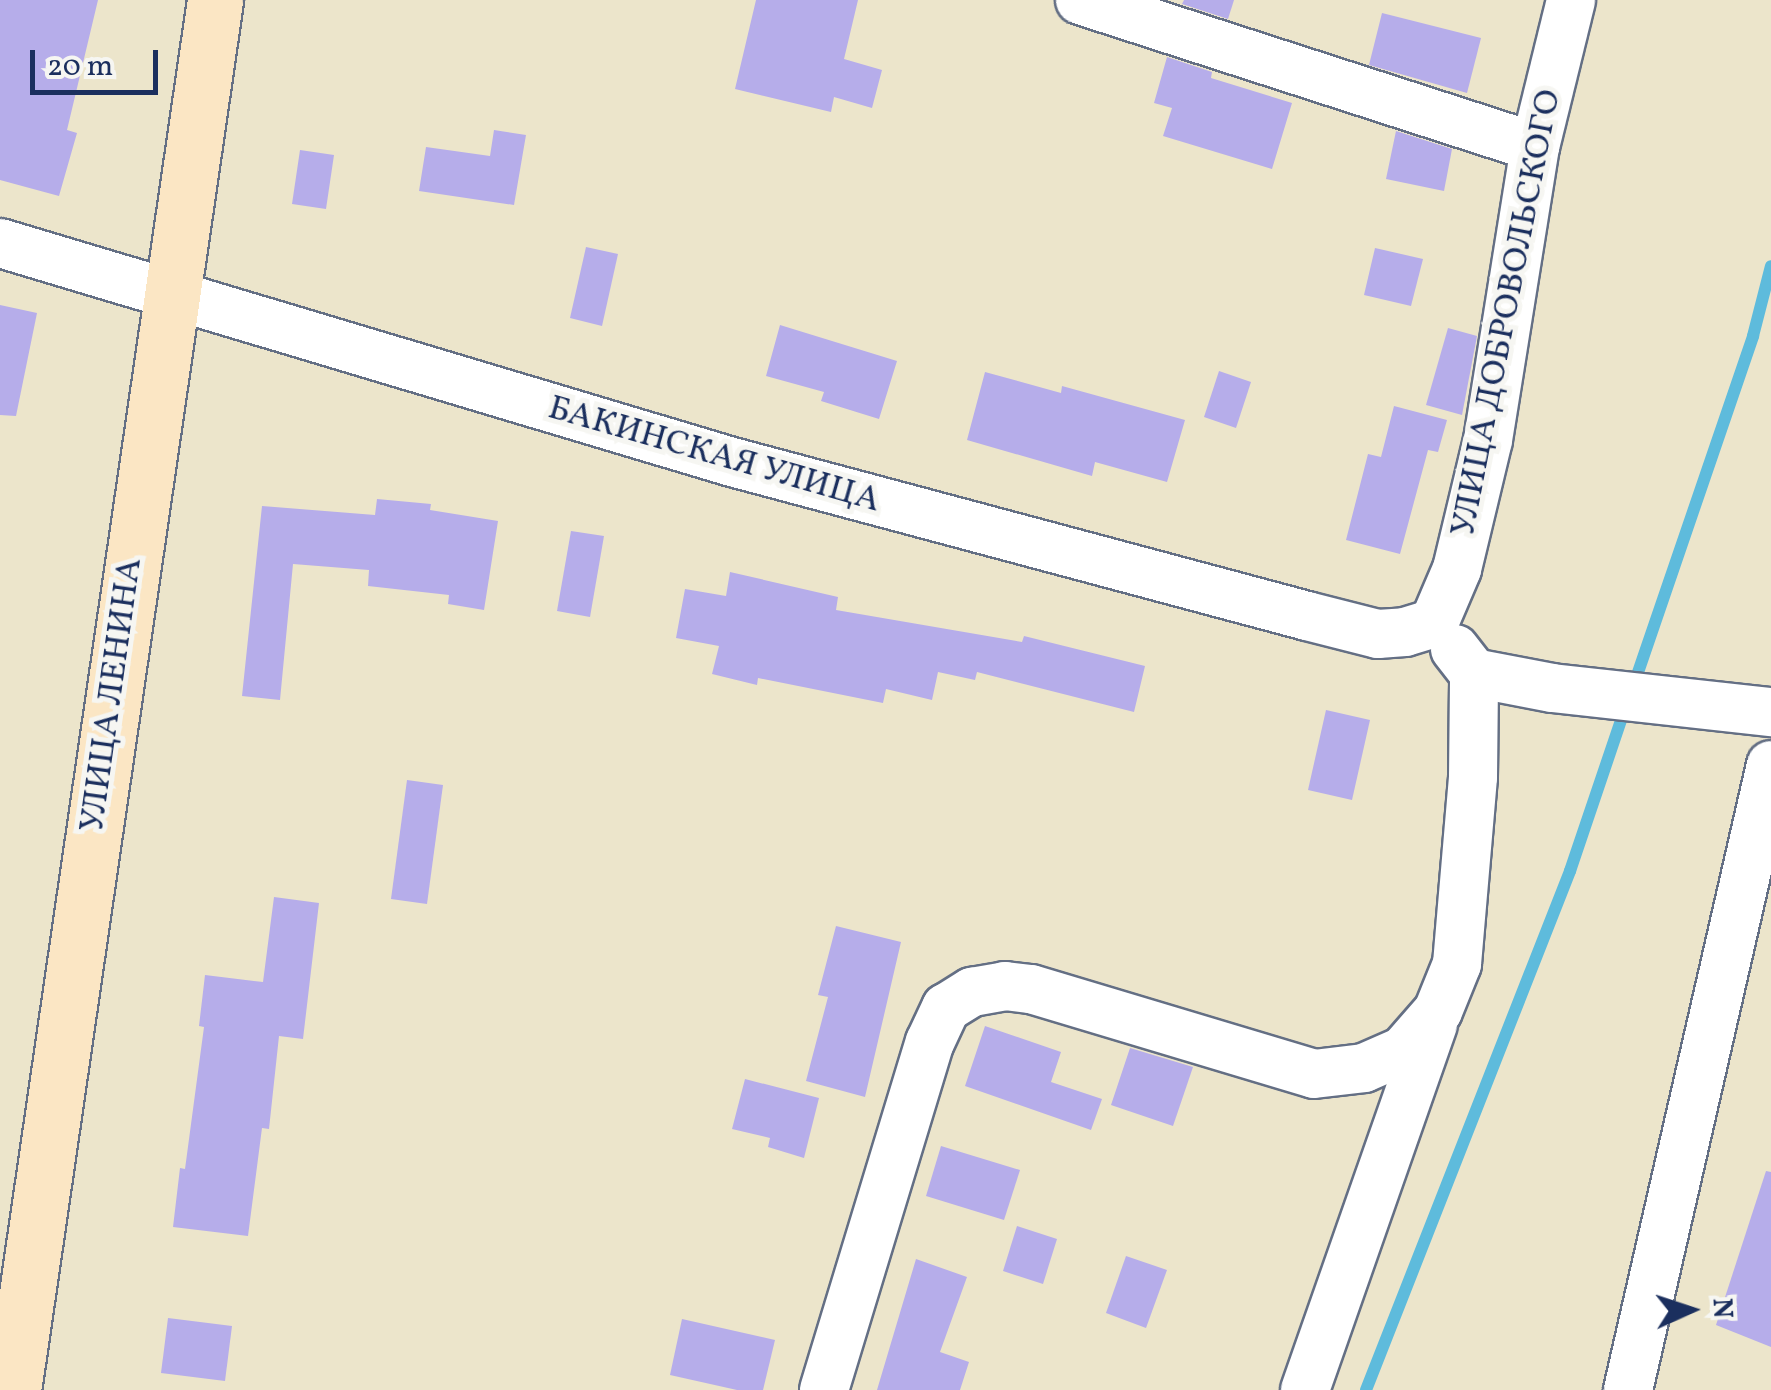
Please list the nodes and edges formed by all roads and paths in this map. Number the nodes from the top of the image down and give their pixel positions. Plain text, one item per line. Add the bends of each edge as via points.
1 (215, 0) edge
2 (1080, 0) edge
3 (1571, 0) edge
4 (1535, 148) junction
5 (0, 243) edge
6 (169, 293) junction
7 (1434, 623) junction
8 (1474, 673) junction
9 (1771, 712) edge
10 (1771, 765) edge
11 (1438, 1011) junction
12 (12, 1390) edge
13 (824, 1390) edge
14 (1305, 1390) edge
15 (1628, 1390) edge

1 - 6 street, УЛИЦА ЛЕНИНА
2 - 4 street
3 - 4 street, УЛИЦА ДОБРОВОЛЬСКОГО
4 - 7 street, УЛИЦА ДОБРОВОЛЬСКОГО via 1488,440 1457,570
5 - 6 street, БАКИНСКАЯ УЛИЦА
6 - 7 street, БАКИНСКАЯ УЛИЦА via 732,462 1306,616 1378,634
6 - 12 street, УЛИЦА ЛЕНИНА
7 - 8 street
8 - 9 street
8 - 11 street via 1473,777 1457,964
10 - 15 street
11 - 13 street via 1403,1051 1364,1068 1314,1074 1031,989 972,992 946,1008
11 - 14 street

